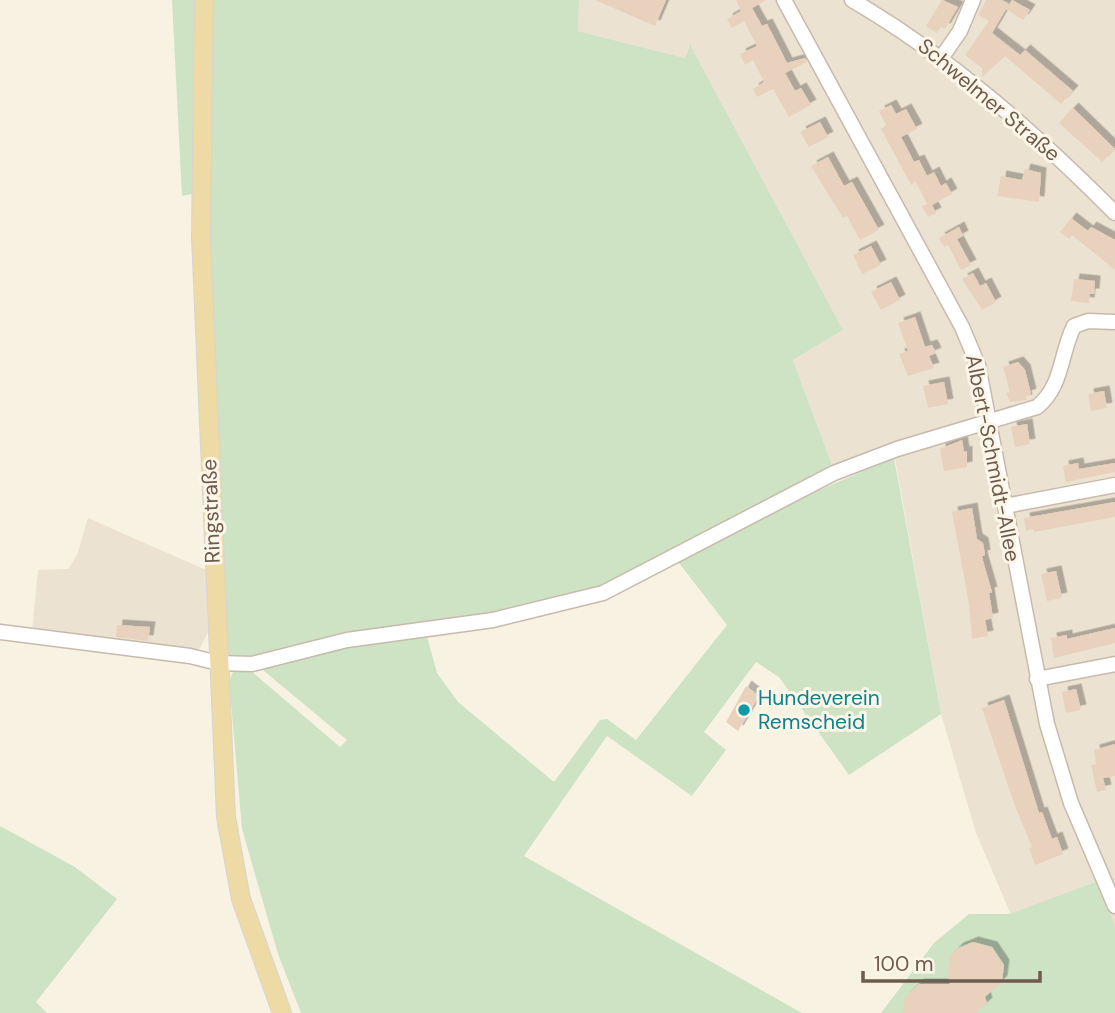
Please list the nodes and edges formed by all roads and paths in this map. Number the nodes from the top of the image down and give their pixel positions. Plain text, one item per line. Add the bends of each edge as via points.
1 (204, 0) edge
2 (784, 0) edge
3 (852, 0) edge
4 (973, 0) edge
5 (942, 57) junction
6 (1115, 213) edge
7 (1115, 322) edge
8 (989, 423) junction
9 (1115, 485) edge
10 (1005, 506) junction
11 (0, 632) edge
12 (218, 663) junction
13 (1115, 664) edge
14 (1037, 679) junction
15 (1115, 906) edge
16 (282, 1013) edge

1 - 12 main road, Ringstraße via 201,237
2 - 8 street, Albert-Schmidt-Allee via 962,327 978,365
3 - 5 street, Schwelmer Straße
4 - 5 street
5 - 6 street, Schwelmer Straße via 1030,130
7 - 8 street via 1088,321 1074,326 1052,394 1037,407
8 - 10 street, Albert-Schmidt-Allee
8 - 12 street via 834,473 603,593 493,620 347,640 252,664
9 - 10 street
10 - 14 street, Albert-Schmidt-Allee
11 - 12 street
12 - 16 main road, Ringstraße via 231,856 249,925
13 - 14 street
14 - 15 street, Albert-Schmidt-Allee via 1068,792

